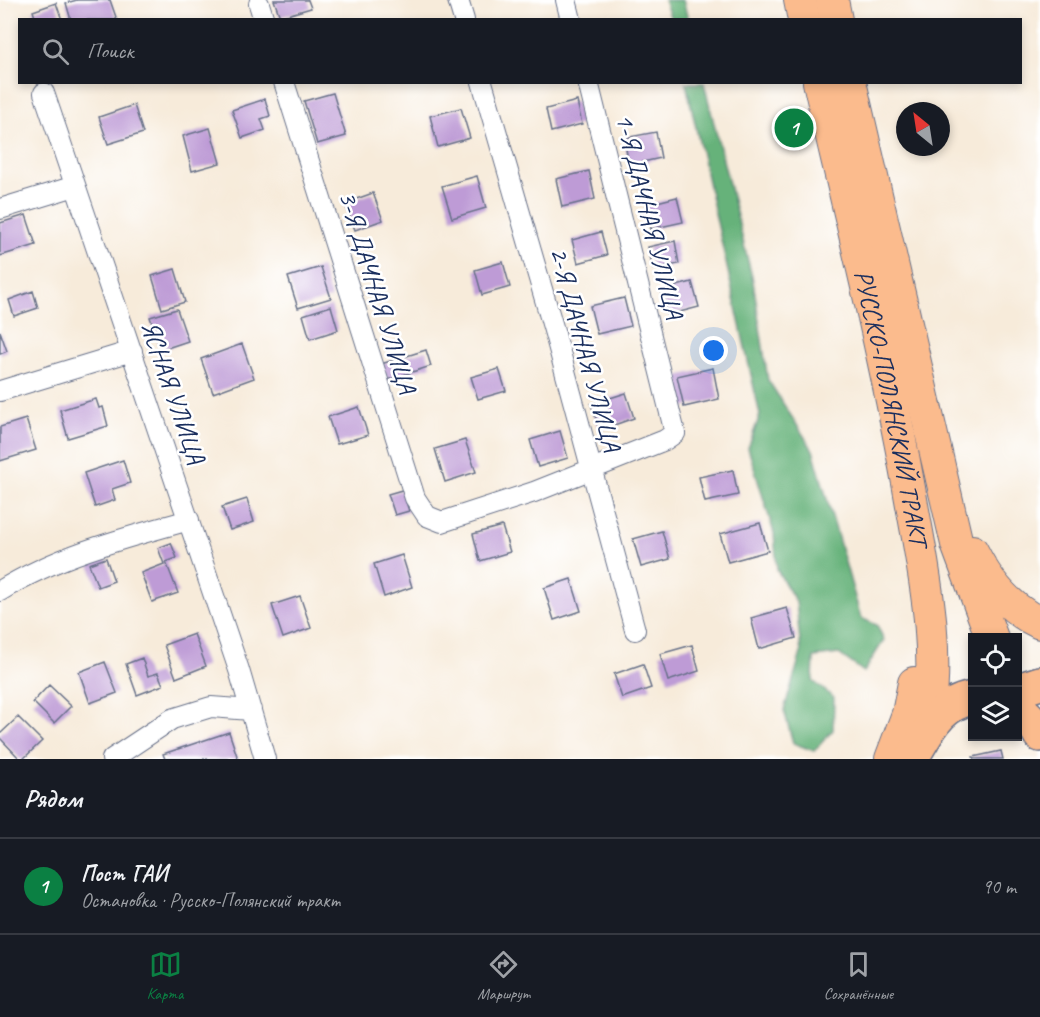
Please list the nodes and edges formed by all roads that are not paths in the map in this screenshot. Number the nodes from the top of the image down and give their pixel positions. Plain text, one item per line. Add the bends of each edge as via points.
1 (458, 0) edge
2 (566, 0) edge
3 (800, 0) edge
4 (832, 0) edge
5 (463, 18) edge
6 (570, 18) edge
7 (804, 18) edge
8 (836, 18) edge
9 (285, 84) edge
10 (483, 84) edge
11 (588, 84) edge
12 (819, 84) edge
13 (850, 84) edge
14 (44, 93) dead end
15 (75, 186) junction
16 (0, 209) edge
17 (132, 351) junction
18 (0, 391) edge
19 (901, 440) junction
20 (591, 469) junction
21 (944, 488) junction
22 (189, 520) junction
23 (0, 591) edge
24 (1040, 623) edge
25 (636, 630) dead end
26 (990, 633) edge
27 (1040, 683) edge
28 (1022, 688) edge
29 (968, 700) edge
30 (1022, 702) edge
31 (251, 710) junction
32 (1030, 721) edge
33 (918, 752) edge
34 (112, 759) edge
35 (265, 759) edge
36 (891, 759) edge

1 - 5 street
2 - 6 street
3 - 7 main road
4 - 8 main road
9 - 20 street, 3-Я ДАЧНАЯ УЛИЦА via 415,498 427,516 442,522
10 - 20 street, 2-Я ДАЧНАЯ УЛИЦА
11 - 20 street, 1-Я ДАЧНАЯ УЛИЦА via 675,433
12 - 19 main road, РУССКО-ПОЛЯНСКИЙ ТРАКТ
13 - 21 main road, РУССКО-ПОЛЯНСКИЙ ТРАКТ
14 - 15 street, ЯСНАЯ УЛИЦА
15 - 16 street
15 - 17 street, ЯСНАЯ УЛИЦА
17 - 18 street
17 - 22 street, ЯСНАЯ УЛИЦА
19 - 33 main road, РУССКО-ПОЛЯНСКИЙ ТРАКТ via 920,552 932,665 932,698
19 - 36 main road via 914,681 908,714
20 - 25 street, 2-Я ДАЧНАЯ УЛИЦА
21 - 24 main road via 981,569 1015,607
21 - 26 main road, РУССКО-ПОЛЯНСКИЙ ТРАКТ via 967,576
22 - 23 street via 97,546 24,576
22 - 31 street, ЯСНАЯ УЛИЦА
27 - 28 highway
29 - 33 highway via 935,718
30 - 32 main road
31 - 34 street via 211,707 172,719
31 - 35 street, ЯСНАЯ УЛИЦА

